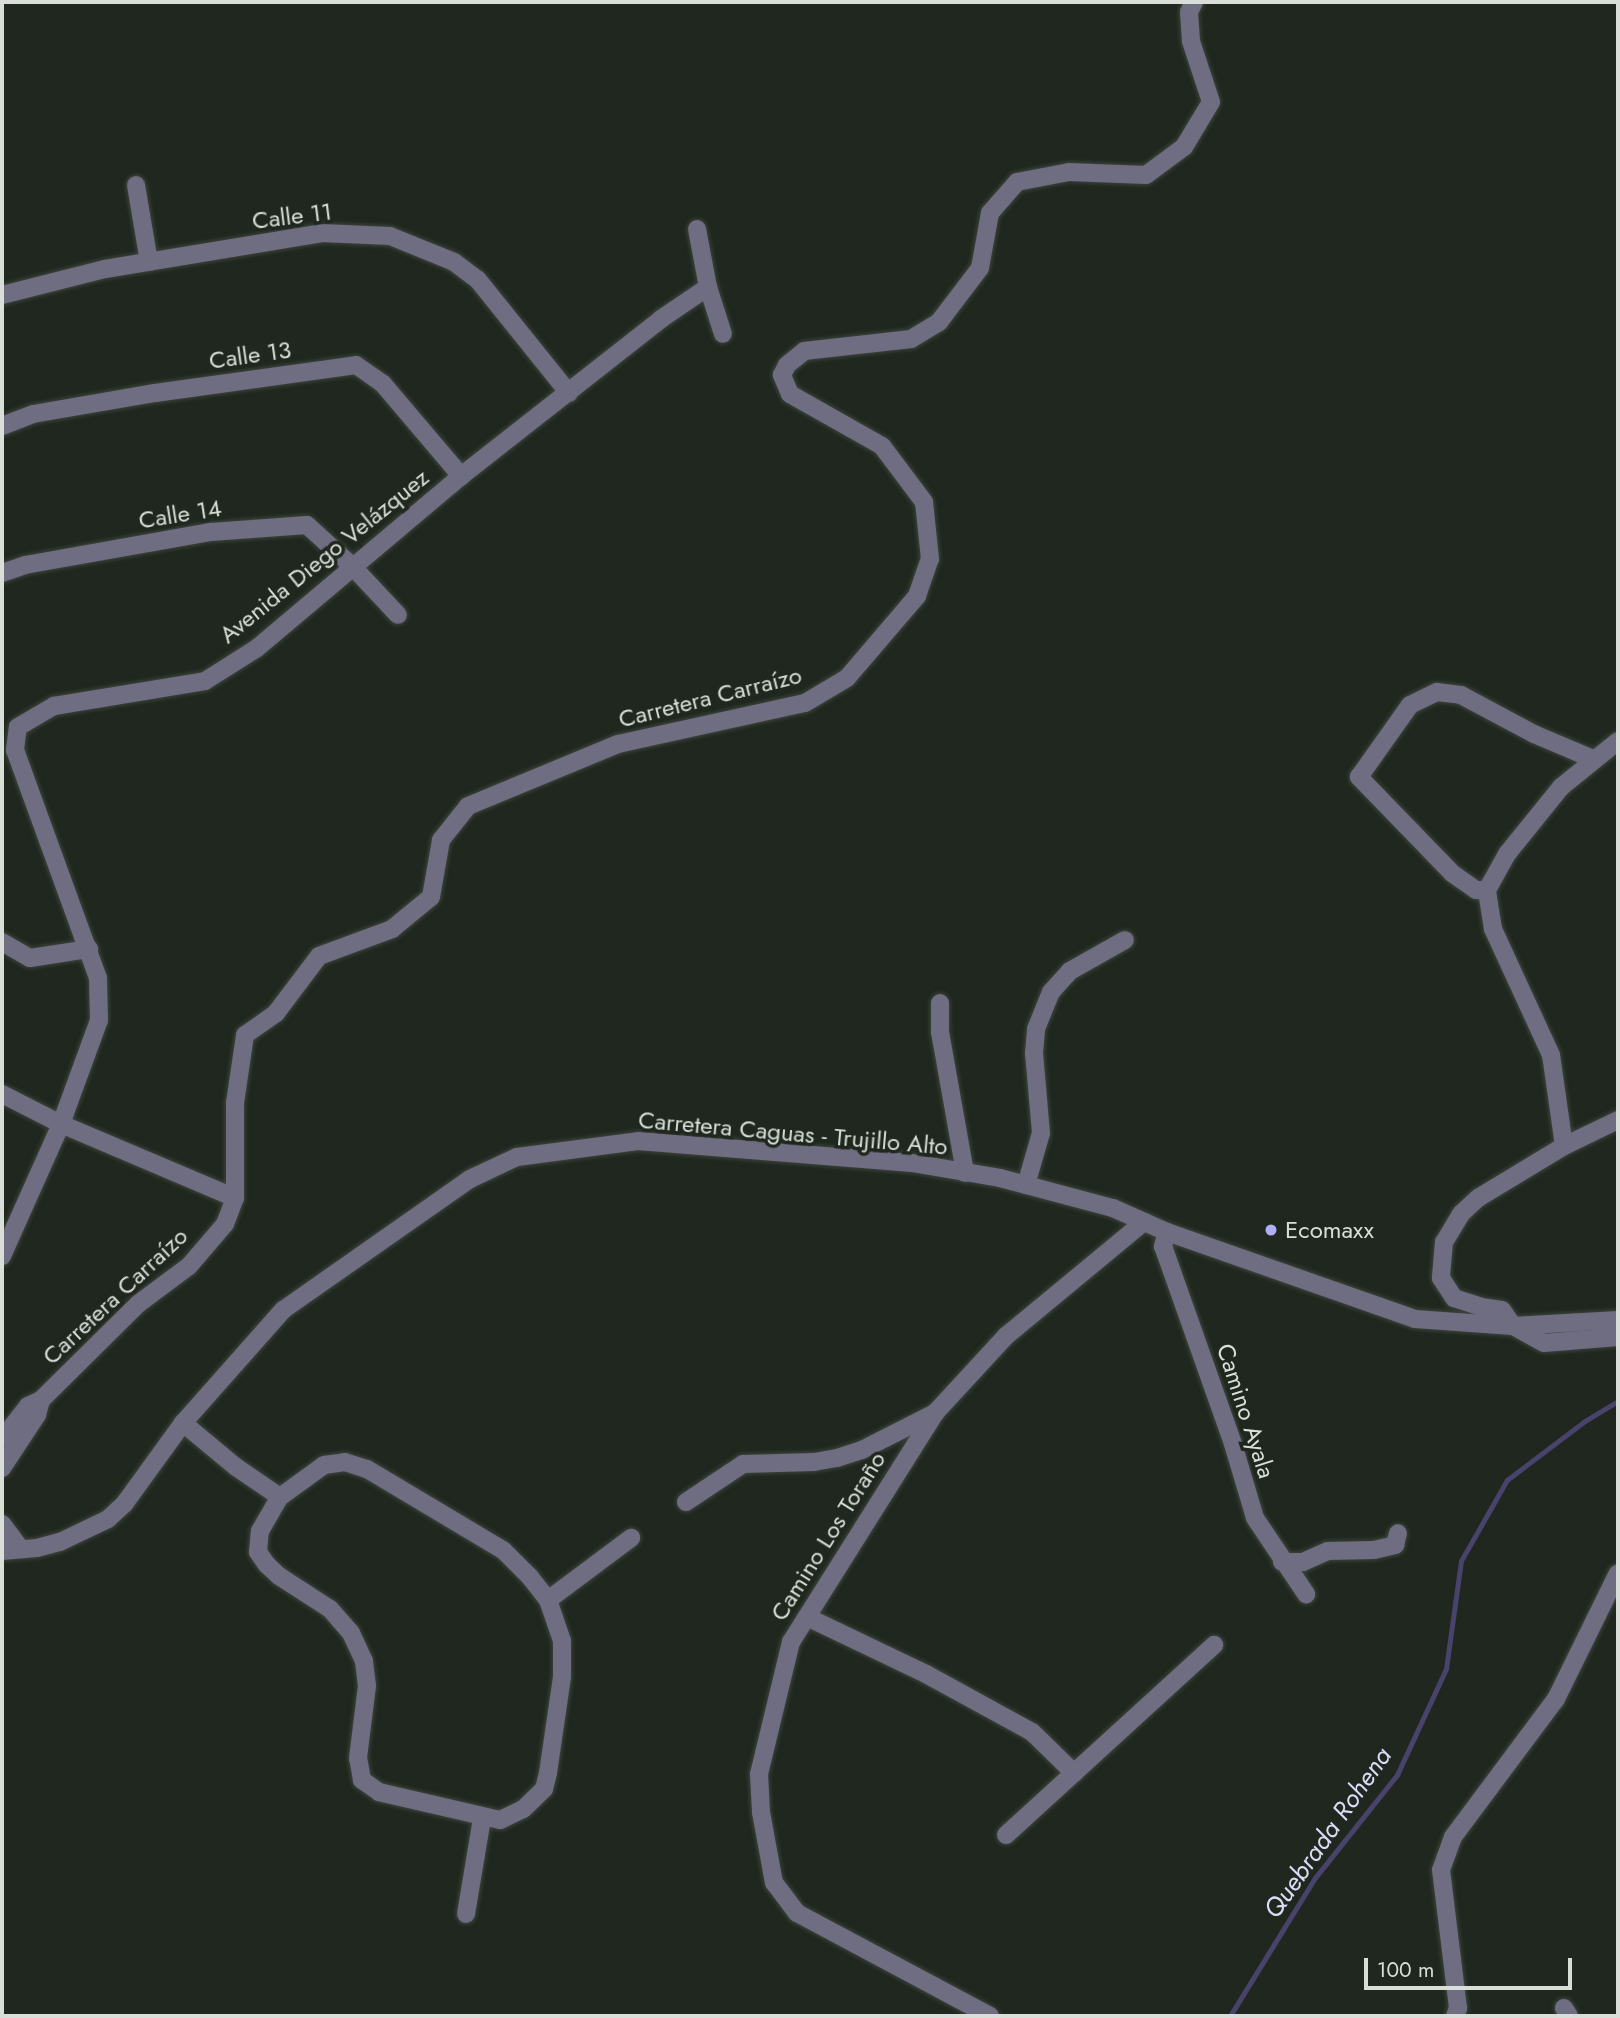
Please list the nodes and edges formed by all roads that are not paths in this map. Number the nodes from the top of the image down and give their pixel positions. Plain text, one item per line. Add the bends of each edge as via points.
1 (1194, 2) edge
2 (136, 185) dead end
3 (696, 229) dead end
4 (149, 262) junction
5 (708, 287) junction
6 (2, 295) edge
7 (723, 334) dead end
8 (569, 393) junction
9 (2, 426) edge
10 (461, 476) junction
11 (352, 566) junction
12 (2, 573) edge
13 (398, 615) dead end
14 (1617, 743) edge
15 (1593, 759) junction
16 (1487, 890) junction
17 (1125, 940) dead end
18 (2, 942) edge
19 (89, 949) junction
20 (940, 1003) dead end
21 (2, 1094) edge
22 (1618, 1120) edge
23 (61, 1124) junction
24 (1564, 1146) junction
25 (965, 1172) junction
26 (1026, 1185) junction
27 (234, 1198) junction
28 (1144, 1222) junction
29 (1167, 1232) junction
30 (2, 1256) edge
31 (1618, 1320) edge
32 (1513, 1326) junction
33 (1618, 1337) edge
34 (41, 1400) junction
35 (935, 1413) junction
36 (183, 1423) junction
37 (2, 1439) edge
38 (2, 1468) edge
39 (280, 1497) junction
40 (686, 1502) dead end
41 (2, 1524) edge
42 (1398, 1533) dead end
43 (631, 1538) dead end
44 (21, 1549) junction
45 (2, 1551) edge
46 (2, 1559) edge
47 (1282, 1562) junction
48 (1618, 1573) edge
49 (1306, 1594) dead end
50 (548, 1600) junction
51 (807, 1616) junction
52 (1214, 1645) dead end
53 (1073, 1773) junction
54 (482, 1818) junction
55 (1006, 1835) dead end
56 (466, 1914) dead end
57 (990, 2016) edge
58 (1455, 2016) edge

1 - 27 street, Carretera Carraízo via 1189,12 1191,41 1211,102 1184,147 1146,175 1069,173 1017,182 990,213 980,268 939,322 911,339 804,351 782,375 790,394 882,446 924,502 930,559 917,596 846,678 806,703 618,744 468,806 441,840 431,897 392,929 319,956 276,1013 245,1035 235,1103
2 - 4 street
3 - 5 street
4 - 6 street, Calle 11
4 - 8 street, Calle 11 via 322,233 390,236 454,262 478,281
5 - 7 street
5 - 8 street, Avenida Diego Velázquez
8 - 10 street, Avenida Diego Velázquez
9 - 10 street, Calle 13 via 33,414 356,365 383,384
10 - 11 street, Avenida Diego Velázquez
11 - 12 street, Calle 14 via 307,525 211,532 24,565
11 - 13 street, Calle 14
11 - 19 street, Avenida Diego Velázquez via 257,648 205,681 54,706 18,727 15,750
14 - 15 street
15 - 16 street via 1562,787 1507,853
15 - 16 street via 1461,695 1437,692 1410,705 1359,777 1452,873 1476,890
16 - 24 street via 1493,929 1551,1055
17 - 26 street via 1070,971 1051,992 1034,1053 1041,1133
18 - 19 street via 30,958
19 - 23 street, Avenida Diego Velázquez via 98,978 99,1020
20 - 25 street via 940,1032
21 - 23 street
22 - 24 street
23 - 27 street
23 - 30 street, Avenida Diego Velázquez
24 - 32 street via 1478,1198 1461,1214 1444,1242 1441,1278 1454,1298 1502,1310
25 - 26 street, Carretera Caguas - Trujillo Alto
25 - 36 street, Carretera Caguas - Trujillo Alto via 912,1163 638,1141 517,1157 470,1179 283,1310
26 - 28 street, Carretera Caguas - Trujillo Alto via 1112,1208
27 - 34 street, Carretera Carraízo via 225,1224 189,1266 138,1304
28 - 29 street, Carretera Caguas - Trujillo Alto
28 - 35 street, Camino Los Toraño via 1006,1336
29 - 32 street, Carretera Caguas - Trujillo Alto via 1415,1319
29 - 47 street, Camino Ayala via 1163,1246 1255,1518
31 - 32 street
32 - 33 street, Carretera Caguas - Trujillo Alto via 1544,1343
34 - 37 street via 29,1406
34 - 38 street, Carretera Carraízo via 37,1415
35 - 40 street via 837,1458 743,1464
35 - 51 street, Camino Los Toraño
36 - 39 street
36 - 44 street, Carretera Caguas - Trujillo Alto via 108,1520 60,1542
39 - 50 street via 324,1465 345,1462 367,1469 503,1550
39 - 54 street via 260,1531 258,1552 279,1576 330,1609 351,1633 364,1661 367,1686 358,1758 362,1780 379,1792
41 - 44 street
42 - 47 street via 1395,1545 1328,1551 1303,1562
43 - 50 street
44 - 45 street, Carretera Caguas - Trujillo Alto
44 - 46 street
47 - 49 street, Camino Ayala
48 - 58 street via 1556,1699 1453,1837 1441,1870 1458,2008
50 - 54 street via 562,1641 562,1677 544,1789 523,1809 500,1820
51 - 53 street via 1032,1731
51 - 57 street, Camino Los Toraño via 790,1642 759,1774 774,1883 797,1913
52 - 53 street
53 - 55 street
54 - 56 street

